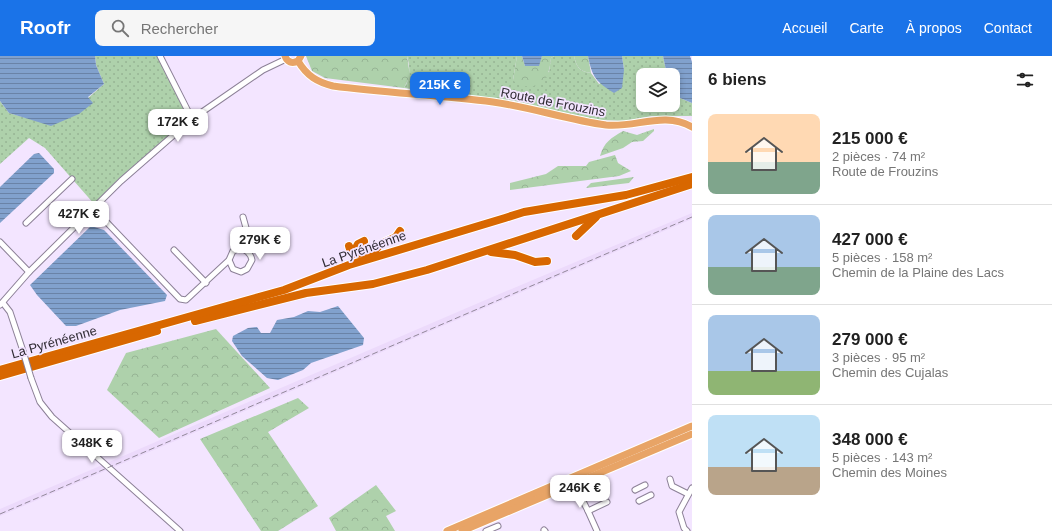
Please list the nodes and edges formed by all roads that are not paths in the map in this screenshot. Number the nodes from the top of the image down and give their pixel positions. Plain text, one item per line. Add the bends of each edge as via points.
1 (160, 56) edge
2 (285, 57) edge
3 (300, 59) edge
4 (192, 120) junction
5 (692, 127) edge
6 (692, 178) edge
7 (72, 179) dead end
8 (692, 184) edge
9 (94, 209) junction
10 (602, 213) junction
11 (244, 217) dead end
12 (26, 223) dead end
13 (400, 231) dead end
14 (576, 236) dead end
15 (364, 241) dead end
16 (0, 242) edge
17 (349, 246) dead end
18 (241, 249) junction
19 (174, 250) dead end
20 (488, 251) junction
21 (367, 255) junction
22 (229, 260) junction
23 (547, 260) dead end
24 (29, 272) junction
25 (206, 283) junction
26 (1, 304) edge
27 (0, 370) edge
28 (0, 376) edge
29 (692, 426) edge
30 (692, 434) edge
31 (670, 479) dead end
32 (646, 485) dead end
33 (692, 488) edge
34 (634, 490) dead end
35 (688, 494) junction
36 (580, 495) dead end
37 (651, 496) dead end
38 (639, 501) dead end
39 (607, 502) dead end
40 (588, 511) junction
41 (498, 526) dead end
42 (180, 531) edge
43 (447, 531) edge
44 (462, 531) edge
45 (486, 531) edge
46 (597, 531) edge
47 (687, 531) edge

1 - 4 street
2 - 3 main road, Route de Frouzins via 292,63
2 - 4 street
3 - 5 main road, Route de Frouzins via 306,74 333,86 493,102 605,125 666,119
4 - 9 street via 121,181
6 - 21 highway, La Pyrénéenne via 626,195 524,212 388,253
7 - 12 street
8 - 10 highway, La Pyrénéenne
9 - 24 street
9 - 25 street via 180,299 186,300
10 - 14 highway
10 - 20 highway, La Pyrénéenne
11 - 18 street via 248,235
13 - 21 highway via 396,237
15 - 21 highway via 356,248 358,252
16 - 24 street
17 - 21 highway via 354,254
18 - 22 street via 232,252
18 - 22 street via 251,256 251,263 247,269 237,271 230,266
19 - 25 street
20 - 23 highway via 535,262
20 - 28 highway, La Pyrénéenne via 373,284 274,300
21 - 27 highway, La Pyrénéenne via 284,290
22 - 25 street
24 - 26 street
26 - 42 street, bridge via 10,312 40,402 52,417
29 - 43 main road
30 - 44 main road
31 - 35 street via 672,486
32 - 34 street
33 - 35 street
35 - 47 street via 679,512 680,520
36 - 40 street
37 - 38 street
39 - 40 street
40 - 46 street
41 - 45 street

